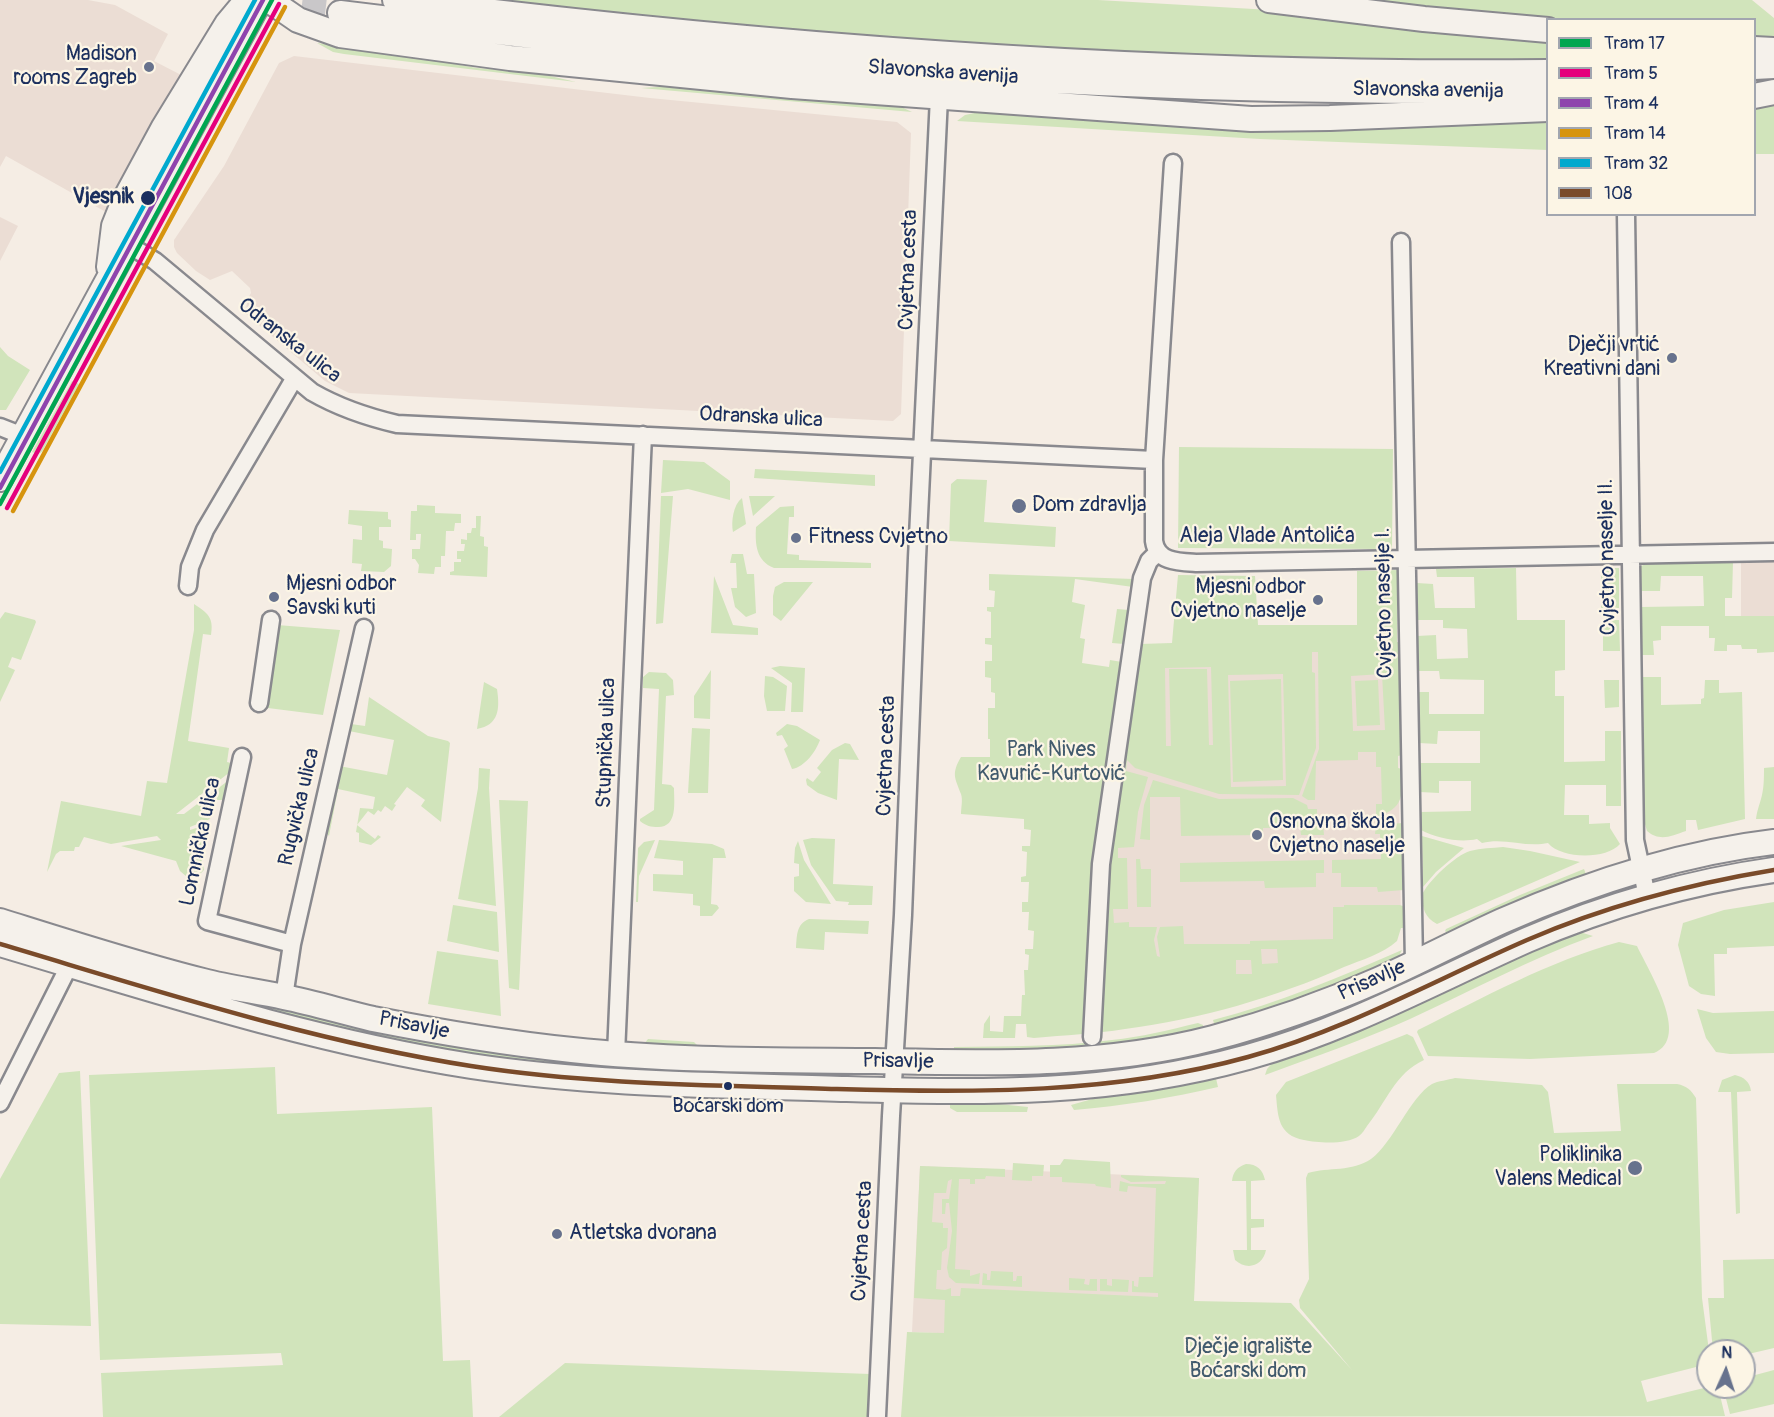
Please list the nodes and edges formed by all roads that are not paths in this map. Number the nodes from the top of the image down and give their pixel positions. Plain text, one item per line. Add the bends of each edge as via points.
1 (254, 0) edge
2 (260, 0) edge
3 (269, 0) edge
4 (395, 0) edge
5 (1269, 0) edge
6 (340, 13) tunnel mouth
7 (1546, 30) edge
8 (1756, 50) edge
9 (1774, 50) edge
10 (1774, 66) edge
11 (1756, 67) edge
12 (1546, 72) edge
13 (1756, 89) edge
14 (1546, 91) edge
15 (1774, 91) edge
16 (1756, 96) edge
17 (939, 97) junction
18 (1546, 109) edge
19 (1173, 164) dead end
20 (1626, 216) edge
21 (1401, 242) dead end
22 (128, 244) junction
23 (108, 281) junction
24 (294, 379) junction
25 (0, 427) edge
26 (643, 435) junction
27 (23, 436) junction
28 (923, 448) junction
29 (1154, 460) junction
30 (0, 478) edge
31 (1774, 552) edge
32 (1157, 553) junction
33 (1629, 554) junction
34 (1407, 559) junction
35 (188, 586) dead end
36 (271, 620) dead end
37 (364, 628) dead end
38 (259, 703) dead end
39 (242, 757) dead end
40 (1774, 842) edge
41 (1640, 869) junction
42 (1774, 870) edge
43 (1647, 896) junction
44 (0, 921) edge
45 (0, 944) edge
46 (292, 944) junction
47 (1414, 963) junction
48 (70, 964) junction
49 (284, 997) junction
50 (1092, 1037) dead end
51 (616, 1054) junction
52 (895, 1062) junction
53 (893, 1090) junction
54 (0, 1103) edge
55 (877, 1416) edge

1 - 23 main road via 227,24 137,174 114,226
2 - 22 main road
3 - 17 main road via 298,20 340,35 640,72
4 - 12 main road, Slavonska avenija via 730,38 956,55 1192,68
5 - 7 main road
6 - 14 main road, Slavonska avenija via 759,60 1033,79 1249,88
8 - 9 main road
10 - 11 main road
13 - 15 main road
15 - 16 main road
17 - 18 main road via 1251,119
17 - 28 street, Cvjetna cesta
19 - 29 street
20 - 33 street, Cvjetno naselje II.
21 - 34 street, Cvjetno naselje I.
22 - 23 main road
22 - 24 street, Odranska ulica via 155,261
23 - 27 main road
24 - 26 street, Odranska ulica via 327,401 397,424
24 - 35 street via 205,530 190,567
25 - 27 street
26 - 28 street, Odranska ulica
26 - 51 street, Stupnička ulica
27 - 30 main road
28 - 29 street, Odranska ulica
28 - 52 street, Cvjetna cesta
29 - 32 street
31 - 33 street, Aleja Vlade Antolića
32 - 34 street, Aleja Vlade Antolića via 1170,560 1196,563
32 - 50 street via 1142,578 1101,864
33 - 34 street, Aleja Vlade Antolića
33 - 41 street, Cvjetno naselje II. via 1635,840
34 - 47 street, Cvjetno naselje I.
36 - 38 street
37 - 46 street, Rugvička ulica
39 - 46 street, Lomnička ulica via 207,921
40 - 41 main road, Prisavlje via 1714,851
41 - 43 street, Cvjetno naselje II.
41 - 47 main road, Prisavlje via 1548,902
42 - 43 main road, Prisavlje
43 - 53 main road, Prisavlje via 1528,940 1324,1032 1208,1068 1111,1085 1037,1091
44 - 49 main road, Prisavlje via 205,982
45 - 48 main road, Prisavlje
46 - 49 street, Rugvička ulica
47 - 52 main road, Prisavlje via 1285,1017 1182,1045 1076,1060
48 - 53 main road, Prisavlje via 289,1028 474,1066 609,1081
48 - 54 street
49 - 51 main road, Prisavlje via 458,1035
51 - 52 main road, Prisavlje
52 - 53 street, Cvjetna cesta
53 - 55 street, Cvjetna cesta

